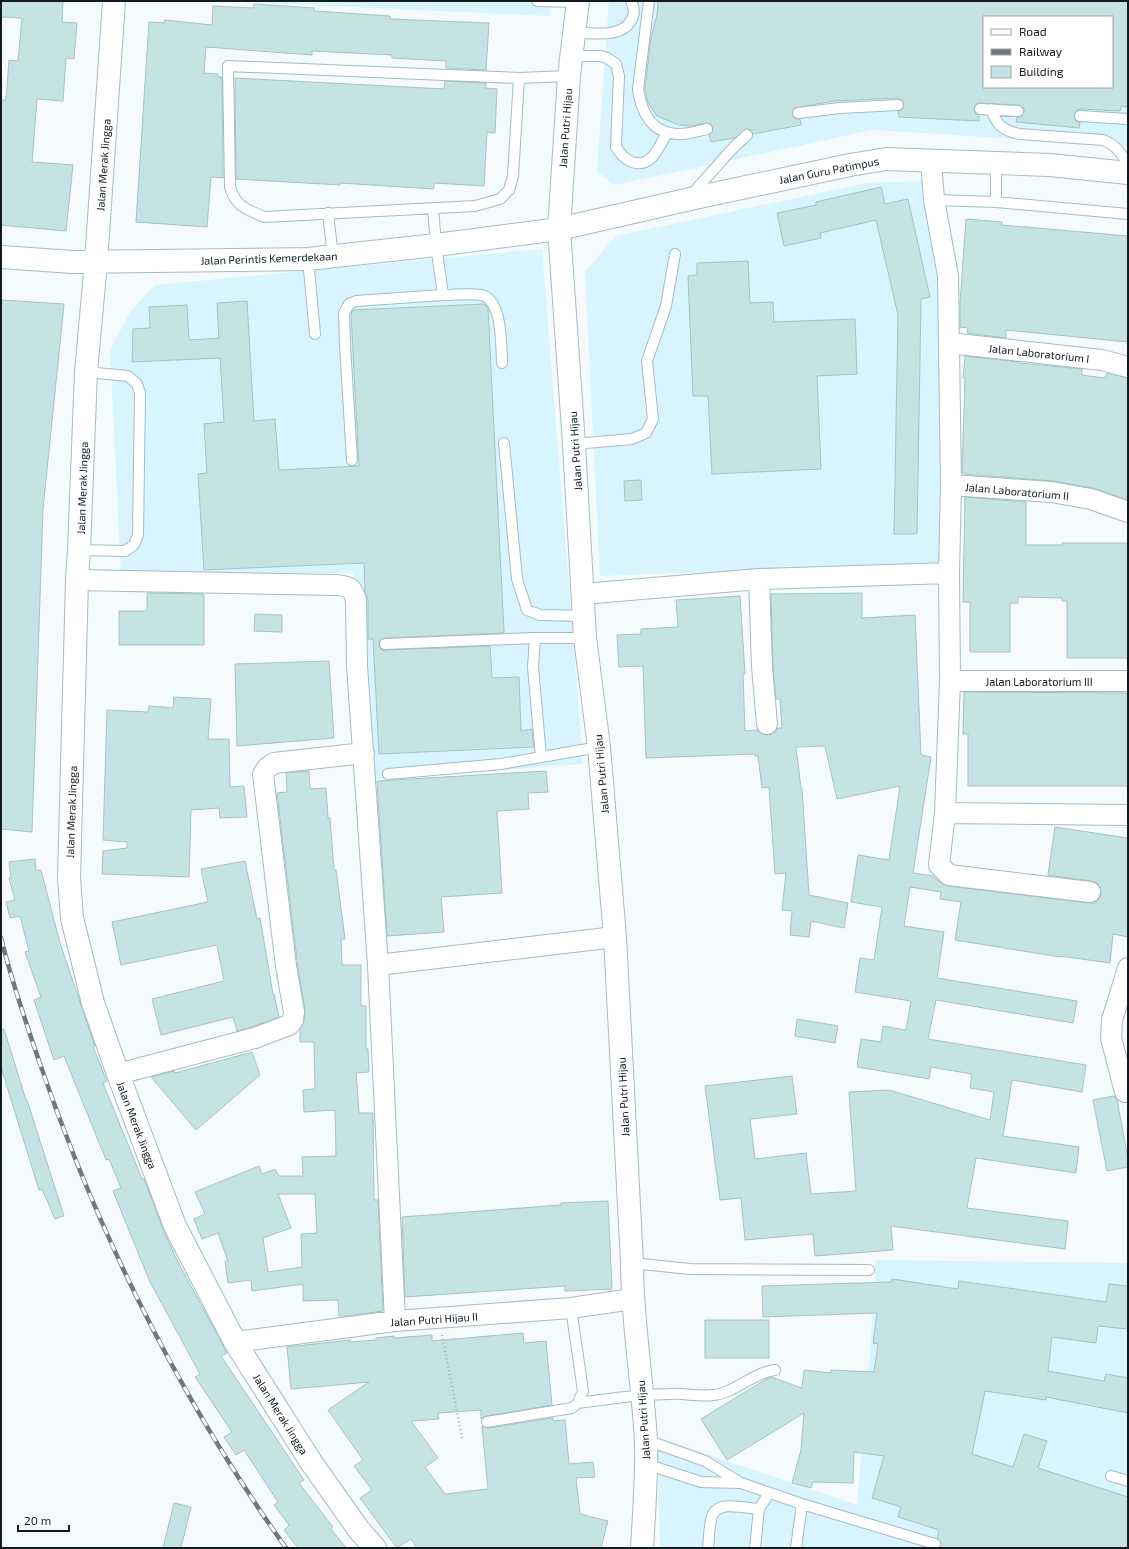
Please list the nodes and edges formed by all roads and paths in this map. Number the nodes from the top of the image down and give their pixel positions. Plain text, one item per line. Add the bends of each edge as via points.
1 (114, 1) edge
2 (537, 1) edge
3 (631, 1) edge
4 (649, 1) edge
5 (578, 2) edge
6 (574, 32) junction
7 (570, 66) junction
8 (519, 78) junction
9 (898, 105) dead end
10 (980, 109) dead end
11 (991, 110) junction
12 (1018, 111) dead end
13 (798, 113) dead end
14 (1080, 116) dead end
15 (1128, 119) edge
16 (708, 129) dead end
17 (667, 132) junction
18 (747, 135) dead end
19 (931, 161) junction
20 (996, 163) junction
21 (1128, 165) edge
22 (1128, 173) edge
23 (686, 200) junction
24 (934, 200) junction
25 (996, 202) junction
26 (433, 208) junction
27 (328, 213) junction
28 (1128, 214) edge
29 (559, 229) junction
30 (436, 245) junction
31 (675, 254) dead end
32 (1, 257) edge
33 (333, 257) junction
34 (308, 259) junction
35 (96, 262) junction
36 (443, 295) junction
37 (315, 334) dead end
38 (949, 343) junction
39 (502, 363) dead end
40 (1128, 367) edge
41 (86, 372) junction
42 (504, 443) dead end
43 (574, 444) junction
44 (352, 460) dead end
45 (951, 485) junction
46 (1128, 512) edge
47 (79, 550) junction
48 (949, 573) junction
49 (759, 579) junction
50 (77, 580) junction
51 (583, 594) junction
52 (584, 616) junction
53 (535, 638) junction
54 (585, 638) junction
55 (385, 644) dead end
56 (950, 681) junction
57 (1128, 681) edge
58 (766, 724) dead end
59 (599, 747) junction
60 (364, 753) junction
61 (541, 758) junction
62 (388, 774) dead end
63 (945, 813) junction
64 (1128, 815) edge
65 (1090, 892) dead end
66 (615, 937) junction
67 (378, 965) junction
68 (1128, 968) edge
69 (118, 1074) junction
70 (1125, 1092) dead end
71 (632, 1264) junction
72 (869, 1270) dead end
73 (632, 1299) junction
74 (571, 1308) junction
75 (439, 1319) junction
76 (395, 1321) junction
77 (235, 1342) junction
78 (775, 1370) dead end
79 (642, 1395) junction
80 (578, 1403) junction
81 (487, 1422) dead end
82 (462, 1438) dead end
83 (646, 1440) junction
84 (646, 1464) junction
85 (1112, 1476) dead end
86 (1128, 1481) edge
87 (741, 1483) junction
88 (769, 1493) junction
89 (802, 1504) junction
90 (759, 1509) junction
91 (933, 1545) edge
92 (375, 1548) edge
93 (642, 1548) edge
94 (708, 1548) edge
95 (755, 1548) edge
96 (796, 1548) edge

1 - 35 main road, Jalan Merak Jingga
2 - 5 lane
3 - 6 lane via 634,14 626,27 612,33
4 - 17 lane via 638,89 640,103 648,119
5 - 6 main road, Jalan Putri Hijau
6 - 7 main road, Jalan Putri Hijau
7 - 8 lane
7 - 17 lane via 601,56 616,64 620,76 616,147 626,159 634,163 649,160 660,147
7 - 29 main road, Jalan Putri Hijau
8 - 26 lane via 509,190 500,199 475,206
8 - 27 lane via 228,66 230,187 233,198 243,207 264,217
9 - 13 lane
10 - 11 lane
11 - 12 lane
11 - 21 lane via 995,120 1009,132 1104,140 1122,153
14 - 15 lane
16 - 17 lane via 677,134
18 - 23 lane
19 - 20 main road, Jalan Guru Patimpus
19 - 23 main road, Jalan Guru Patimpus via 886,159
19 - 24 street
20 - 22 main road, Jalan Guru Patimpus via 1050,165
20 - 25 lane
23 - 29 main road, Jalan Guru Patimpus
24 - 25 lane
24 - 38 street via 948,276
25 - 28 lane
26 - 27 lane
26 - 30 lane
27 - 33 lane
29 - 30 main road, Jalan Perintis Kemerdekaan
29 - 43 main road, Jalan Putri Hijau
30 - 33 main road, Jalan Perintis Kemerdekaan
30 - 36 lane
31 - 43 lane via 666,306 647,361 653,419 646,433 632,439
32 - 35 main road, Jalan Perintis Kemerdekaan
33 - 34 main road, Jalan Perintis Kemerdekaan
34 - 35 main road, Jalan Perintis Kemerdekaan
34 - 37 lane
35 - 41 main road, Jalan Merak Jingga
36 - 39 lane via 482,296 490,302 498,315
36 - 44 lane via 356,301 349,304 344,313
38 - 40 street, Jalan Laboratorium I via 1102,360
38 - 45 street
41 - 47 main road, Jalan Merak Jingga
41 - 47 lane via 128,376 137,384 140,393 138,535 134,545 125,551
42 - 52 lane via 517,580 528,610 540,615
43 - 51 main road, Jalan Putri Hijau
45 - 46 street, Jalan Laboratorium II via 1051,492 1091,499
45 - 48 street
47 - 50 main road, Jalan Merak Jingga
48 - 49 street
48 - 56 street
49 - 51 street
49 - 58 street
50 - 60 street via 348,586 354,591 356,600 357,666
50 - 69 main road, Jalan Merak Jingga via 69,878 72,918 93,1003
51 - 52 main road, Jalan Putri Hijau
52 - 54 main road, Jalan Putri Hijau
53 - 54 lane
53 - 55 lane
53 - 61 lane via 533,667
54 - 59 main road, Jalan Putri Hijau
56 - 57 street, Jalan Laboratorium III
56 - 63 street
59 - 61 lane
59 - 66 main road, Jalan Putri Hijau
60 - 67 street
60 - 69 street via 274,763 263,774 293,1020 289,1025 255,1038
61 - 62 lane
63 - 64 street
63 - 65 street via 940,865 948,875
66 - 67 street
66 - 71 main road, Jalan Putri Hijau
67 - 76 street
68 - 70 street via 1112,1020 1111,1038
69 - 77 main road, Jalan Merak Jingga via 175,1226
71 - 72 lane via 690,1269
71 - 73 main road, Jalan Putri Hijau
73 - 74 street, Jalan Putri Hijau II
73 - 79 main road, Jalan Putri Hijau
74 - 75 street, Jalan Putri Hijau II
74 - 80 lane via 583,1391
75 - 76 street, Jalan Putri Hijau II
75 - 82 path
76 - 77 street, Jalan Putri Hijau II
77 - 92 main road, Jalan Merak Jingga via 311,1462 359,1530
78 - 79 lane via 766,1370 714,1396
79 - 80 lane
79 - 83 main road, Jalan Putri Hijau
80 - 81 lane via 572,1408
83 - 84 main road, Jalan Putri Hijau
83 - 87 lane via 705,1461
84 - 87 lane via 701,1482
84 - 93 main road, Jalan Putri Hijau
85 - 86 lane
87 - 88 lane
88 - 89 lane
88 - 90 lane
89 - 91 lane
89 - 96 lane
90 - 94 lane via 718,1508 712,1516
90 - 95 lane

